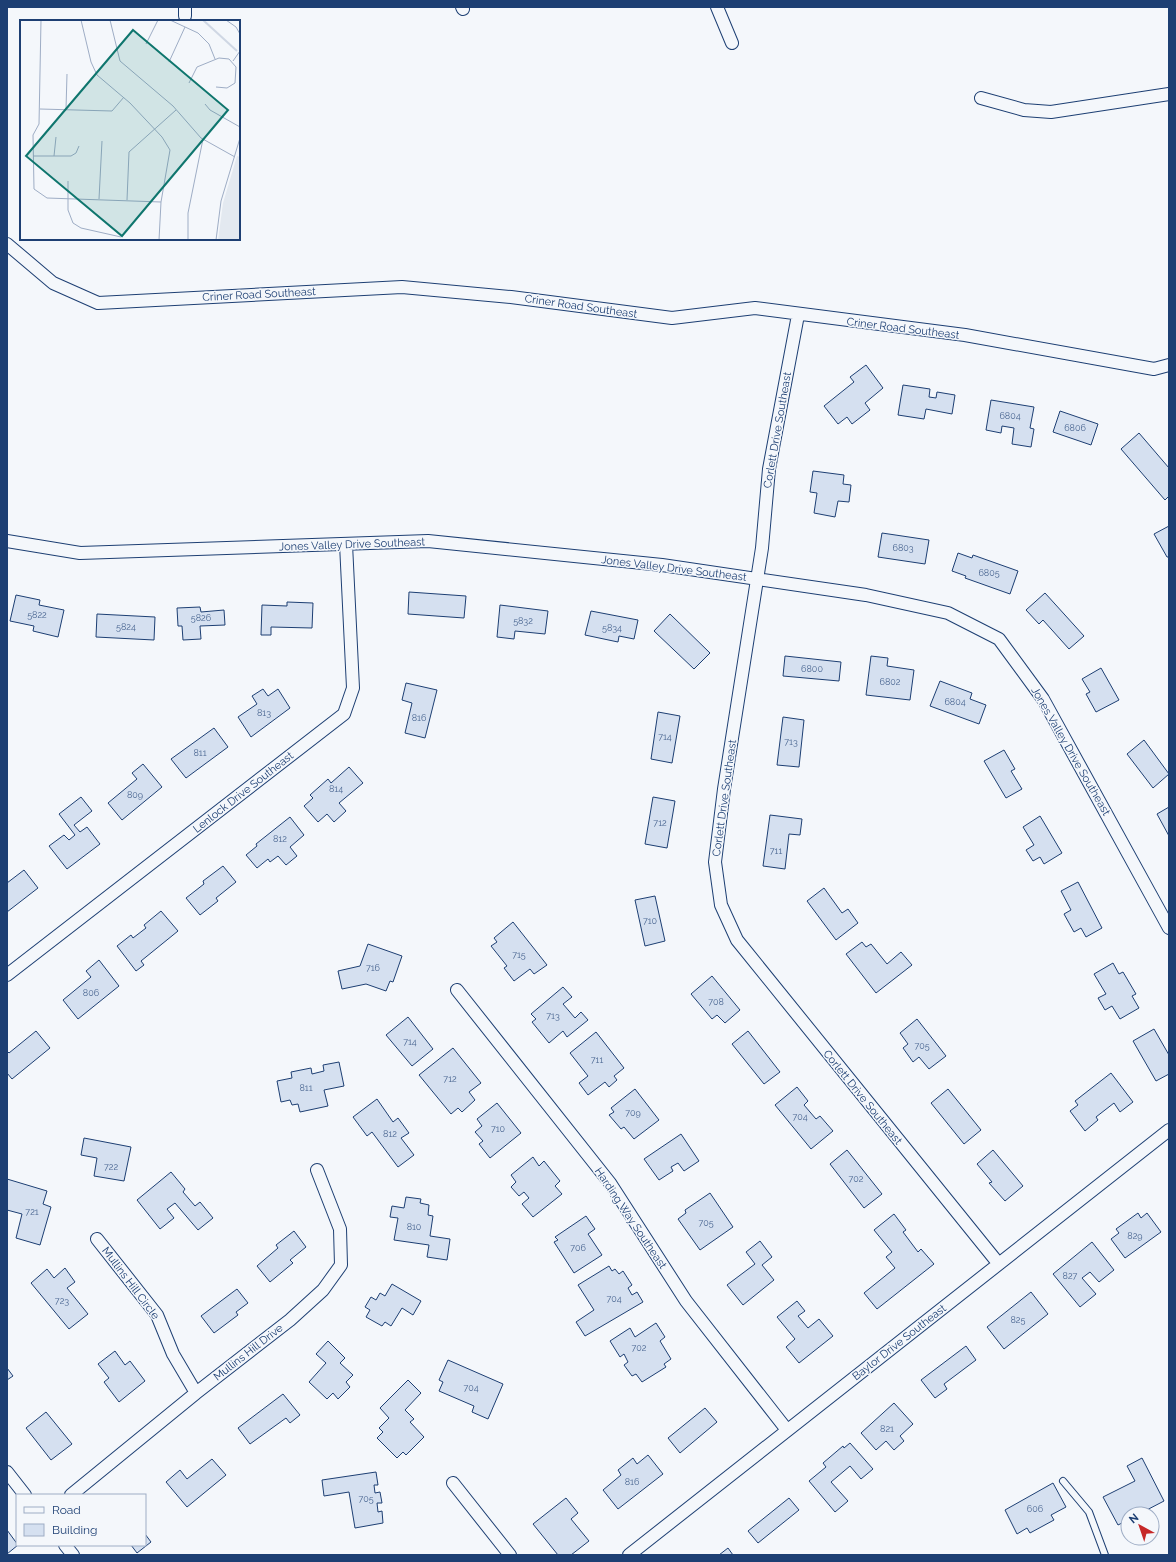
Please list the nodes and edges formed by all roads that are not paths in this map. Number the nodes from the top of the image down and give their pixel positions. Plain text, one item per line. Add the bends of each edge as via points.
1 (717, 7) edge
2 (732, 43) dead end
3 (1169, 94) edge
4 (981, 98) dead end
5 (7, 244) edge
6 (798, 315) junction
7 (1169, 365) edge
8 (7, 541) edge
9 (346, 544) junction
10 (757, 579) junction
11 (1169, 928) edge
12 (7, 975) edge
13 (457, 990) dead end
14 (1169, 1130) edge
15 (316, 1170) dead end
16 (97, 1239) dead end
17 (998, 1263) junction
18 (196, 1393) junction
19 (787, 1430) junction
20 (7, 1472) edge
21 (1063, 1481) dead end
22 (453, 1483) dead end
23 (24, 1494) edge
24 (72, 1494) edge
25 (66, 1546) edge
26 (74, 1555) edge
27 (510, 1555) edge
28 (629, 1555) edge
29 (1105, 1555) edge

1 - 2 street
3 - 4 street via 1051,112 1024,110
5 - 6 street, Criner Road Southeast via 53,284 98,303 402,287 511,297 672,318 755,308
6 - 7 street, Criner Road Southeast via 965,335 1154,369
6 - 10 street, Corlett Drive Southeast via 768,469
8 - 9 street, Jones Valley Drive Southeast via 80,553
9 - 10 street, Jones Valley Drive Southeast via 428,541 662,565
9 - 12 street, Lenlock Drive Southeast via 353,688 344,714
10 - 11 street, Jones Valley Drive Southeast via 866,595 948,613 999,639 1043,699
10 - 17 street, Corlett Drive Southeast via 715,862 721,906 737,940
13 - 19 street, Harding Way Southeast via 610,1183 686,1301
14 - 17 street, Baylor Drive Southeast
15 - 18 street, Mullins Hill Drive via 340,1229 341,1265 323,1290 290,1320
16 - 18 street, Mullins Hill Circle via 157,1315 173,1354
17 - 19 street, Baylor Drive Southeast
18 - 24 street, Mullins Hill Drive
19 - 28 street, Baylor Drive Southeast
20 - 23 street
21 - 29 lane via 1089,1512
22 - 27 street
25 - 26 street

